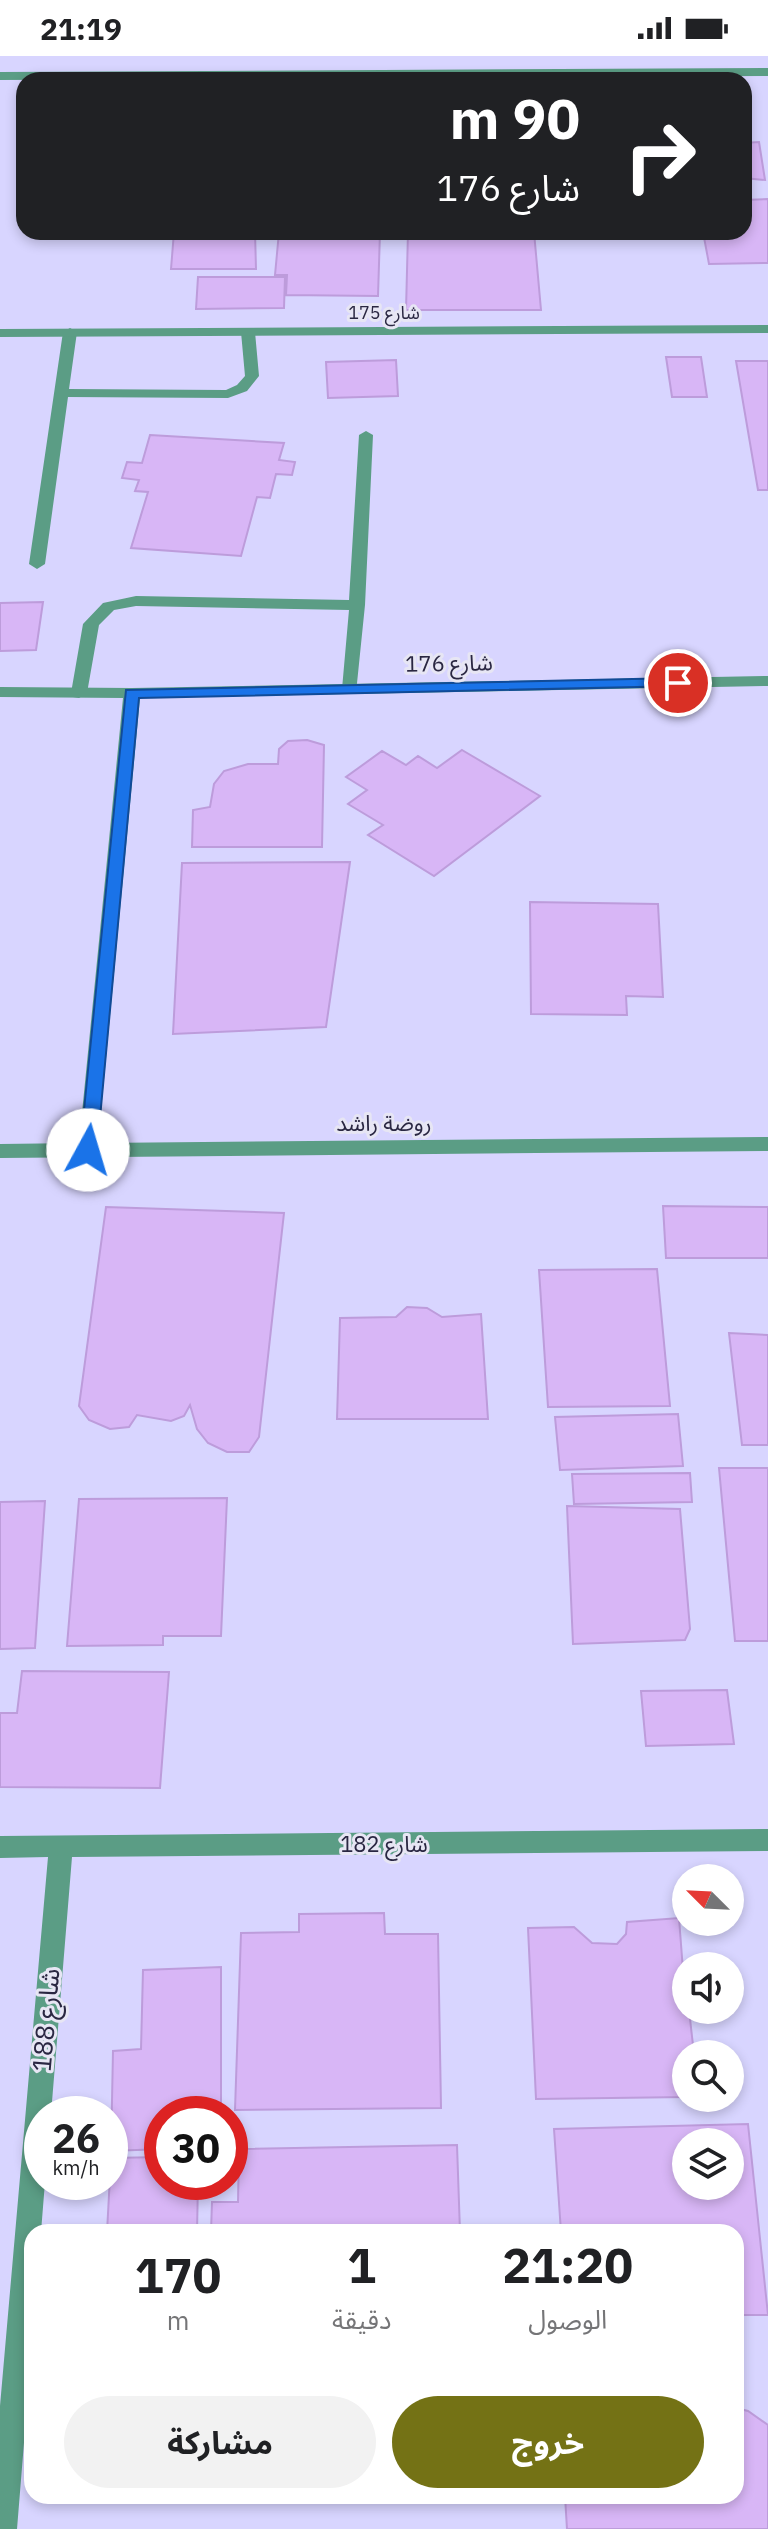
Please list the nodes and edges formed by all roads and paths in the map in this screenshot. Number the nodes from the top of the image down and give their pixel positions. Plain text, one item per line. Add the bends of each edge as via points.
1 (768, 329) edge
2 (70, 332) junction
3 (248, 332) junction
4 (0, 333) edge
5 (61, 393) junction
6 (366, 435) dead end
7 (37, 564) dead end
8 (357, 605) junction
9 (768, 681) edge
10 (350, 689) junction
11 (0, 692) edge
12 (79, 693) junction
13 (132, 693) junction
14 (768, 1144) edge
15 (88, 1150) junction
16 (0, 1151) edge
17 (768, 1840) edge
18 (61, 1846) junction
19 (0, 1847) edge
20 (29, 2224) edge
21 (24, 2282) edge
22 (3, 2529) edge

1 - 3 street, شارع 175
2 - 3 street, شارع 175
2 - 4 street, شارع 175
2 - 5 street
3 - 5 street via 252,376 228,394
5 - 7 street
6 - 8 street
8 - 10 street
8 - 12 street via 136,601 109,606 91,624
9 - 10 street, شارع 176
10 - 13 street, شارع 176
11 - 12 street, شارع 176
12 - 13 street, شارع 176
13 - 15 street
14 - 15 street, روضة راشد
15 - 16 street, روضة راشد
17 - 18 street, شارع 182
18 - 19 street, شارع 182
18 - 20 street, شارع 188
21 - 22 street, شارع 188

